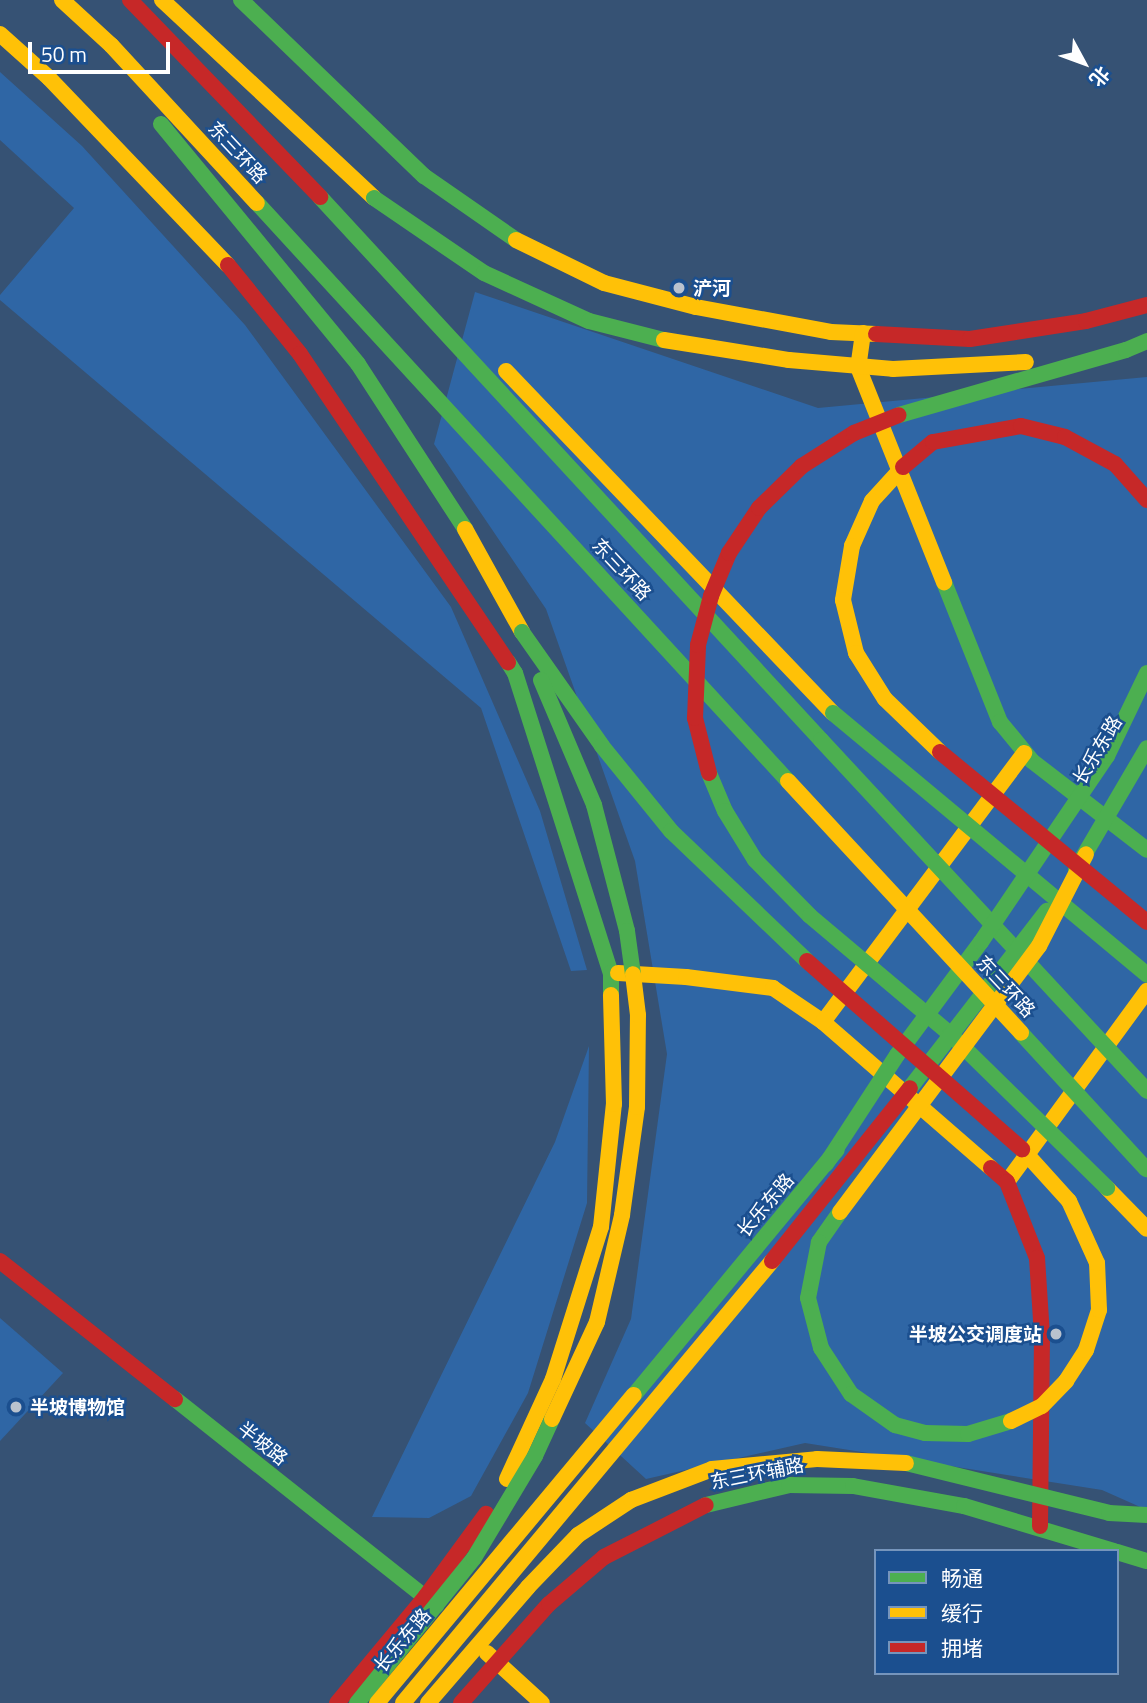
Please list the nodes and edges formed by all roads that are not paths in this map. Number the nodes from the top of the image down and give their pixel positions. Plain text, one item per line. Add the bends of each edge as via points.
1 (62, 0) edge
2 (130, 0) edge
3 (162, 0) edge
4 (241, 0) edge
5 (0, 34) edge
6 (111, 45) junction
7 (1147, 305) edge
8 (425, 310) junction
9 (863, 333) junction
10 (1147, 341) edge
11 (1126, 350) junction
12 (1147, 500) edge
13 (522, 632) junction
14 (1147, 673) edge
15 (1147, 705) edge
16 (1147, 748) edge
17 (1024, 753) junction
18 (1147, 850) edge
19 (1086, 854) junction
20 (1147, 922) edge
21 (611, 973) junction
22 (1147, 975) edge
23 (1147, 991) edge
24 (823, 1022) junction
25 (1147, 1091) edge
26 (826, 1164) junction
27 (1146, 1170) edge
28 (1007, 1182) junction
29 (1147, 1228) edge
30 (0, 1261) edge
31 (1110, 1513) junction
32 (1147, 1515) edge
33 (1040, 1527) junction
34 (1147, 1527) edge
35 (1110, 1549) edge
36 (1119, 1552) edge
37 (1147, 1561) edge
38 (426, 1596) junction
39 (497, 1662) junction
40 (338, 1703) edge
41 (357, 1703) edge
42 (377, 1703) edge
43 (403, 1703) edge
44 (428, 1703) edge
45 (461, 1703) edge
46 (541, 1703) edge

1 - 6 main road, 东三环路
2 - 8 main road, 东三环路
3 - 11 main road, bridge via 374,198 484,273 589,321 671,342 789,360 892,369 997,366
4 - 9 main road via 424,176 516,240 604,283 696,307 831,332
5 - 21 main road via 210,243 284,334 515,673
6 - 13 main road via 167,133 358,365 450,501
6 - 27 main road, 东三环路, bridge
7 - 9 main road via 1086,321 970,340
8 - 22 main road, bridge via 488,353 833,713
8 - 25 main road, 东三环路, bridge
9 - 17 main road via 858,367 1000,722
10 - 11 main road, bridge
11 - 29 main road, bridge via 922,406 854,433 802,466 759,508 729,553 698,645 695,718 705,763 725,811 755,860 810,915 950,1034
12 - 20 main road, bridge via 1115,464 1065,436 1021,426 933,442 872,501 852,546 843,600 856,653 884,699 932,745
13 - 19 main road, bridge via 602,746 671,831 784,940 847,994 857,1004 928,1065 937,1074 947,1082 1016,1143 1069,1200 1097,1263 1099,1310 1086,1350 1066,1381 1042,1406 1003,1425 968,1434 925,1433 895,1425 851,1394 821,1348 808,1298 819,1242 917,1107 934,1086 942,1075 966,1043 982,1021 1040,946
13 - 41 main road, bridge via 594,806 627,931 638,1015 637,1107 622,1215 597,1322 535,1456 474,1558
14 - 26 main road, bridge via 1099,768
15 - 26 main road, 长乐东路, bridge via 1082,816 1014,917
16 - 19 main road, bridge
17 - 18 main road
17 - 24 main road
19 - 43 main road, bridge via 1032,932 835,1186
21 - 24 main road via 773,988
21 - 38 main road via 614,1104 601,1227 578,1306 553,1379 514,1467 476,1530
23 - 28 main road
24 - 28 main road
26 - 42 main road, 长乐东路, bridge
28 - 33 main road via 1037,1258 1042,1335
30 - 38 main road, 半坡路
31 - 32 main road, bridge
31 - 34 main road
31 - 44 main road, bridge via 906,1463 817,1460 712,1469 631,1500 578,1535
33 - 35 main road, 东三环辅路
33 - 39 main road, 东三环辅路 via 964,1506 853,1486 789,1485 739,1496 699,1507 604,1557 549,1604
36 - 37 main road, 东三环辅路
38 - 39 main road, 半坡路
38 - 40 main road
39 - 45 main road, 东三环辅路
39 - 46 main road, 半坡路

